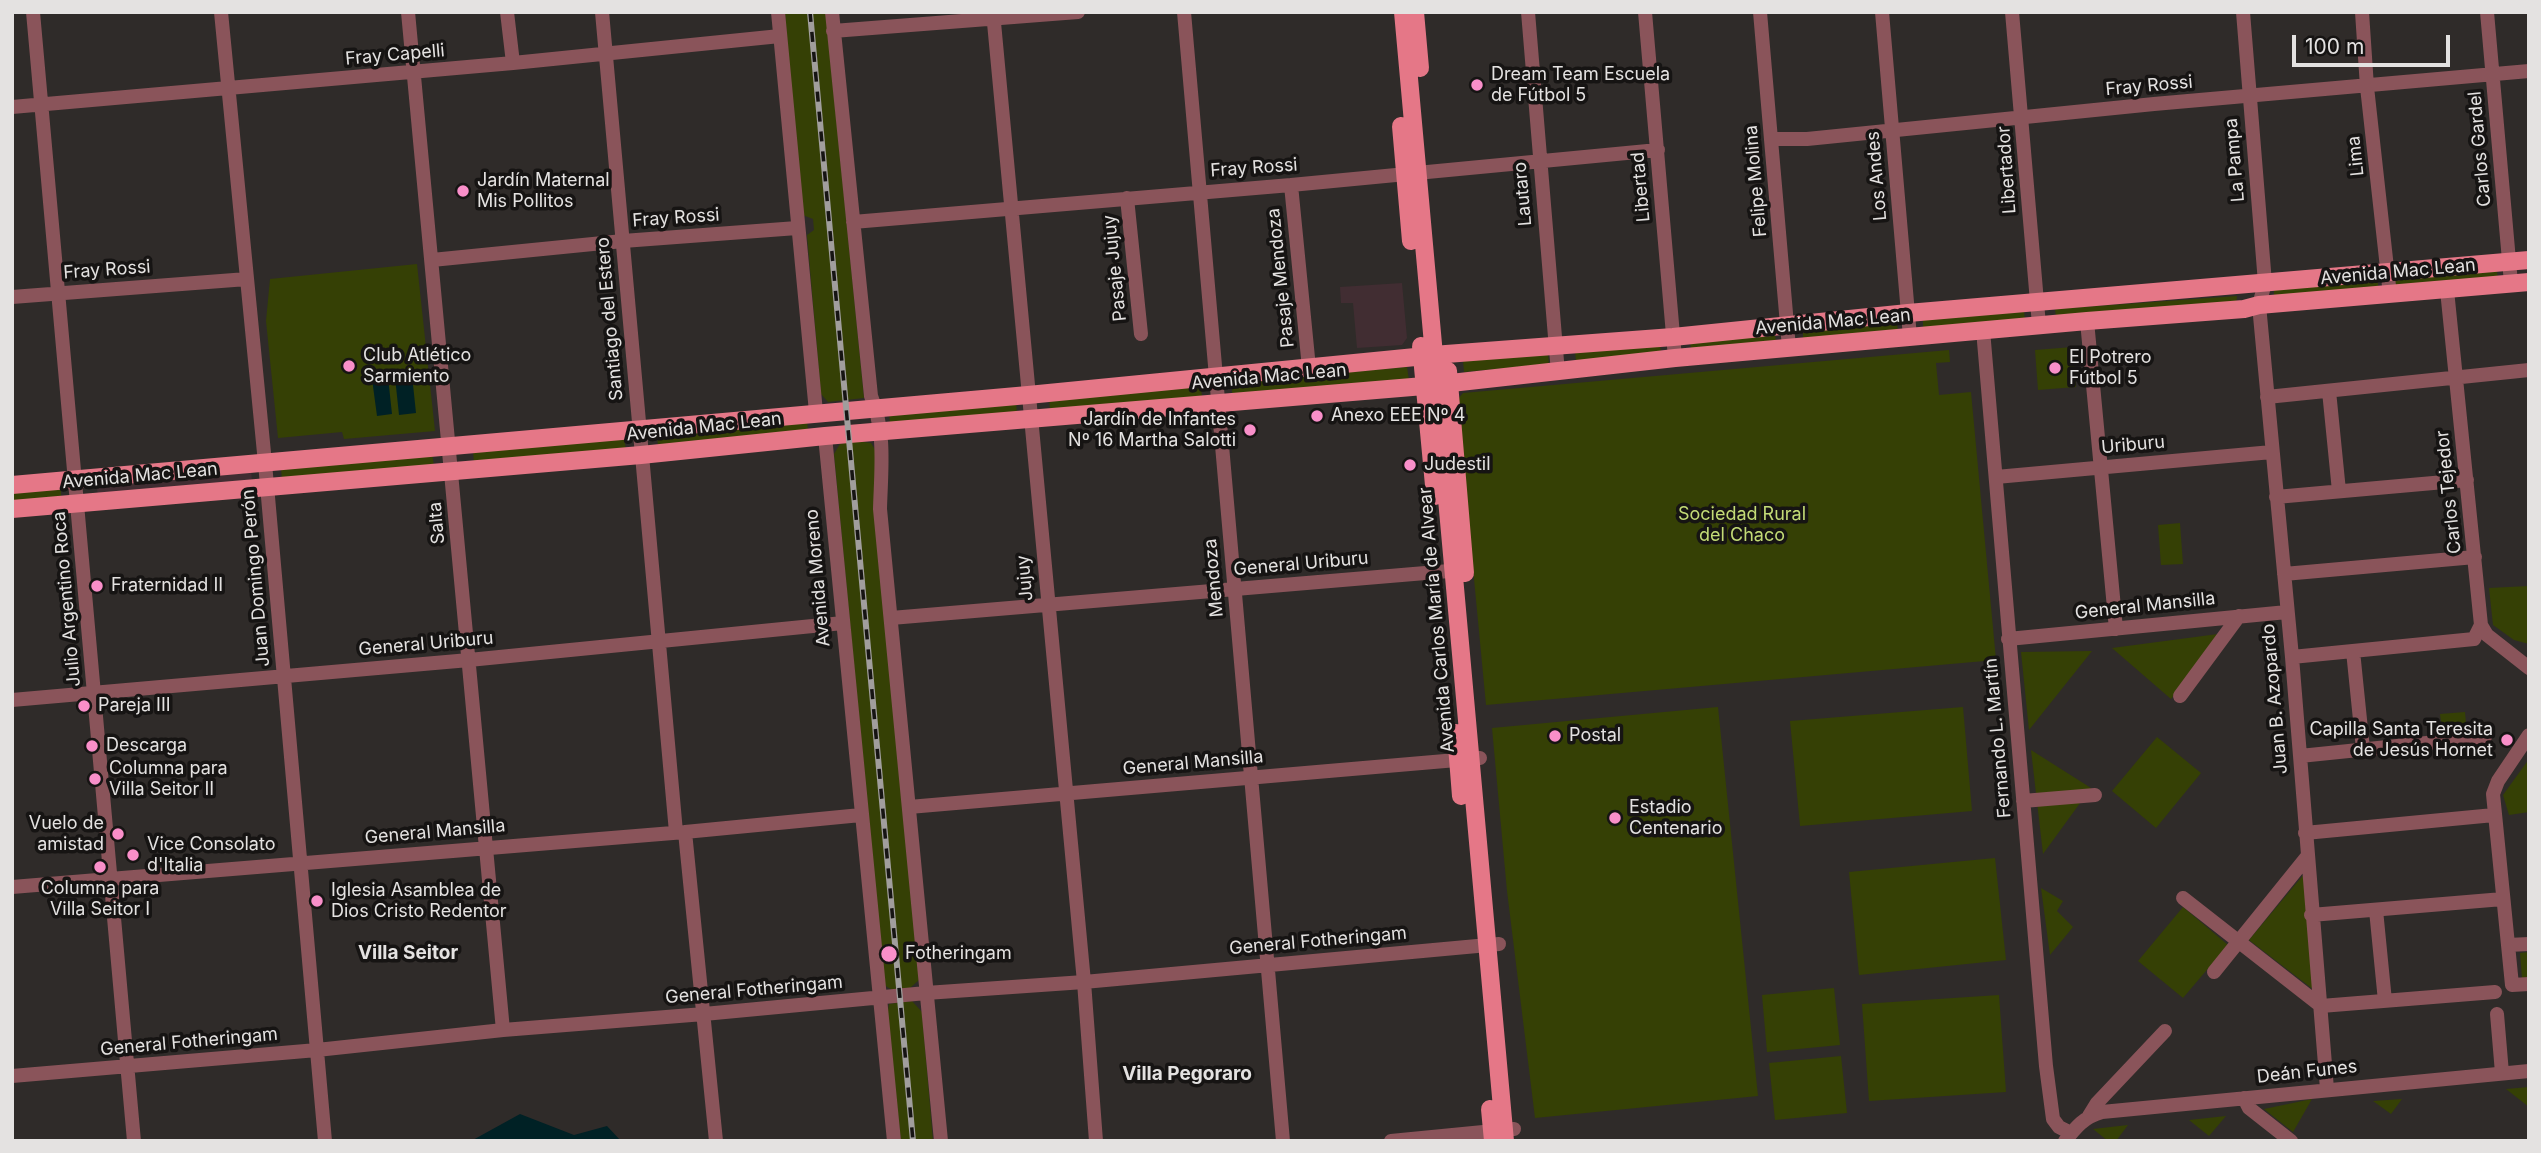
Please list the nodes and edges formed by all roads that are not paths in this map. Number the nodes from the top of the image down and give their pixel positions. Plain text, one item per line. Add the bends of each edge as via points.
1 (33, 12) edge
2 (221, 12) edge
3 (408, 12) edge
4 (507, 12) edge
5 (602, 12) edge
6 (778, 12) edge
7 (832, 12) edge
8 (1078, 12) edge
9 (1184, 12) edge
10 (1392, 12) edge
11 (1402, 12) edge
12 (1415, 12) edge
13 (1528, 12) edge
14 (1645, 12) edge
15 (1760, 12) edge
16 (1882, 12) edge
17 (2012, 12) edge
18 (2243, 12) edge
19 (2362, 12) edge
20 (2487, 12) edge
21 (993, 16) edge
22 (833, 31) junction
23 (780, 36) junction
24 (606, 54) junction
25 (513, 63) junction
26 (2529, 71) edge
27 (413, 72) junction
28 (2493, 74) junction
29 (2367, 87) junction
30 (229, 89) junction
31 (2250, 96) junction
32 (41, 105) junction
33 (12, 107) edge
34 (2022, 117) junction
35 (1892, 130) junction
36 (1772, 139) junction
37 (1658, 150) junction
38 (1539, 161) junction
39 (1416, 172) junction
40 (1291, 185) junction
41 (1201, 191) junction
42 (1128, 198) junction
43 (1012, 208) junction
44 (853, 222) junction
45 (797, 228) junction
46 (623, 241) junction
47 (432, 260) junction
48 (2529, 260) edge
49 (2509, 261) junction
50 (2388, 272) junction
51 (247, 279) junction
52 (2520, 282) edge
53 (2264, 284) junction
54 (2447, 290) junction
55 (60, 293) junction
56 (2390, 295) junction
57 (12, 297) edge
58 (2036, 303) junction
59 (2259, 305) junction
60 (1908, 313) junction
61 (2087, 321) junction
62 (1787, 324) junction
63 (2039, 325) junction
64 (1983, 330) junction
65 (1141, 334) dead end
66 (1673, 337) junction
67 (1910, 337) junction
68 (1556, 347) junction
69 (1789, 348) junction
70 (1434, 356) junction
71 (1675, 358) junction
72 (1309, 368) junction
73 (2529, 370) edge
74 (1559, 373) junction
75 (2457, 376) junction
76 (1215, 377) junction
77 (1437, 384) junction
78 (2329, 391) junction
79 (1028, 395) junction
80 (2267, 397) junction
81 (1218, 403) junction
82 (876, 407) junction
83 (816, 412) junction
84 (1030, 420) junction
85 (639, 430) junction
86 (881, 433) junction
87 (825, 436) junction
88 (450, 447) junction
89 (2272, 452) junction
90 (641, 455) junction
91 (265, 463) junction
92 (2101, 468) junction
93 (452, 472) junction
94 (1996, 477) junction
95 (76, 480) junction
96 (2467, 480) junction
97 (12, 485) edge
98 (267, 486) junction
99 (2339, 491) junction
100 (2276, 497) junction
101 (78, 503) junction
102 (12, 509) edge
103 (2474, 557) junction
104 (1453, 570) junction
105 (2284, 574) junction
106 (1234, 589) junction
107 (1047, 605) junction
108 (2287, 611) junction
109 (2239, 616) junction
110 (891, 618) junction
111 (843, 623) junction
112 (2481, 625) junction
113 (2116, 629) junction
114 (2008, 639) junction
115 (659, 641) junction
116 (2353, 651) junction
117 (2292, 657) junction
118 (469, 660) junction
119 (2529, 668) edge
120 (284, 677) junction
121 (94, 693) junction
122 (2180, 696) dead end
123 (12, 700) edge
124 (2529, 735) edge
125 (2485, 737) dead end
126 (2363, 749) junction
127 (2300, 756) junction
128 (1469, 759) junction
129 (1252, 778) junction
130 (1066, 793) junction
131 (2095, 795) dead end
132 (2023, 801) junction
133 (909, 807) junction
134 (861, 815) junction
135 (2494, 815) junction
136 (680, 832) junction
137 (2305, 833) junction
138 (485, 847) junction
139 (2306, 858) junction
140 (300, 862) junction
141 (111, 879) junction
142 (12, 887) edge
143 (2183, 898) dead end
144 (2503, 899) junction
145 (2376, 910) junction
146 (2311, 915) junction
147 (2238, 942) junction
148 (2529, 944) edge
149 (1487, 945) junction
150 (2508, 946) junction
151 (1268, 965) junction
152 (2214, 972) dead end
153 (1084, 982) junction
154 (2529, 984) edge
155 (2496, 992) dead end
156 (926, 993) junction
157 (879, 998) junction
158 (2385, 1001) junction
159 (2321, 1006) junction
160 (704, 1014) junction
161 (2497, 1014) dead end
162 (503, 1030) junction
163 (2165, 1031) dead end
164 (317, 1050) junction
165 (128, 1068) junction
166 (2529, 1071) edge
167 (2502, 1073) junction
168 (12, 1076) edge
169 (2327, 1089) junction
170 (2244, 1098) junction
171 (2089, 1116) junction
172 (1504, 1135) edge
173 (2068, 1137) edge
174 (134, 1141) edge
175 (325, 1141) edge
176 (716, 1141) edge
177 (894, 1141) edge
178 (941, 1141) edge
179 (1096, 1141) edge
180 (1283, 1141) edge
181 (1391, 1141) edge
182 (2291, 1141) edge

1 - 32 street, Julio Argentino Roca
2 - 30 street, Juan Domingo Perón
3 - 27 street, Salta
4 - 25 street
5 - 24 street, Santiago del Estero
6 - 23 street, Avenida Moreno
7 - 22 street
8 - 21 street
9 - 41 street, Mendoza
10 - 39 main road, Avenida Carlos María de Alvear
11 - 39 main road, Avenida Carlos María de Alvear
12 - 39 main road, Avenida Carlos María de Alvear
13 - 38 street, Lautaro
14 - 37 street, Libertad
15 - 36 street, Felipe Molina
16 - 35 street, Los Andes
17 - 34 street, Libertador
18 - 31 street, La Pampa
19 - 29 street, Lima
20 - 28 street, Carlos Gardel
21 - 22 street
21 - 43 street, Jujuy
22 - 44 street
23 - 24 street, Fray Capelli
23 - 45 street, Avenida Moreno
24 - 25 street, Fray Capelli
24 - 46 street, Santiago del Estero
25 - 27 street, Fray Capelli
26 - 28 street, Fray Rossi
27 - 30 street, Fray Capelli
27 - 47 street, Salta
28 - 29 street, Fray Rossi
28 - 49 street, Carlos Gardel
29 - 31 street, Fray Rossi
29 - 50 street, Lima
30 - 32 street, Fray Capelli
30 - 51 street, Juan Domingo Perón
31 - 34 street, Fray Rossi
31 - 53 street, La Pampa
32 - 33 street, Fray Capelli
32 - 55 street, Julio Argentino Roca
34 - 35 street, Fray Rossi
34 - 58 street, Libertador
35 - 36 street, Fray Rossi
35 - 60 street, Los Andes
36 - 62 street, Felipe Molina
37 - 38 street, Fray Rossi
37 - 66 street, Libertad
38 - 39 street, Fray Rossi
38 - 68 street, Lautaro
39 - 40 street, Fray Rossi
39 - 70 main road, Avenida Carlos María de Alvear
40 - 41 street, Fray Rossi
40 - 72 street, Pasaje Mendoza
41 - 42 street, Fray Rossi
41 - 76 street, Mendoza
42 - 43 street, Fray Rossi
42 - 65 street, Pasaje Jujuy
43 - 44 street, Fray Rossi
43 - 79 street, Jujuy
44 - 82 street via 871,396
45 - 46 street, Fray Rossi
45 - 83 street, Avenida Moreno
46 - 47 street, Fray Rossi
46 - 85 street, Santiago del Estero
47 - 88 street, Salta
48 - 49 main road, Avenida Mac Lean
49 - 50 main road, Avenida Mac Lean
49 - 52 street, Carlos Gardel
50 - 53 main road, Avenida Mac Lean
50 - 56 street, Lima
51 - 55 street, Fray Rossi
51 - 91 street, Juan Domingo Perón
52 - 54 main road, Avenida Mac Lean
53 - 58 main road, Avenida Mac Lean
53 - 59 street, La Pampa
54 - 56 main road, Avenida Mac Lean
54 - 75 street, Carlos Tejedor
55 - 57 street, Fray Rossi
55 - 95 street, Julio Argentino Roca
56 - 59 main road, Avenida Mac Lean
58 - 60 main road, Avenida Mac Lean
58 - 63 street, Libertador
59 - 61 main road, Avenida Mac Lean
59 - 80 street, Juan B. Azopardo
60 - 62 main road, Avenida Mac Lean
60 - 67 street, Los Andes
61 - 63 main road, Avenida Mac Lean
61 - 92 street
62 - 66 main road, Avenida Mac Lean
62 - 69 street, Felipe Molina
63 - 64 main road, Avenida Mac Lean
64 - 67 main road, Avenida Mac Lean
64 - 94 street, Fernando L. Martín
66 - 68 main road, Avenida Mac Lean
66 - 71 street, Libertad
67 - 69 main road, Avenida Mac Lean
68 - 70 main road, Avenida Mac Lean
68 - 74 street, Lautaro
69 - 71 main road, Avenida Mac Lean
70 - 72 main road, Avenida Mac Lean
70 - 77 main road, Avenida Carlos María de Alvear
71 - 74 main road, Avenida Mac Lean
72 - 76 main road, Avenida Mac Lean
73 - 75 street
74 - 77 main road, Avenida Mac Lean
75 - 78 street
75 - 96 street, Carlos Tejedor
76 - 79 main road, Avenida Mac Lean
76 - 81 street, Mendoza
77 - 81 main road, Avenida Mac Lean
77 - 104 main road, Avenida Carlos María de Alvear
78 - 80 street
78 - 99 street
79 - 82 main road, Avenida Mac Lean
79 - 84 street, Jujuy
80 - 89 street, Juan B. Azopardo
81 - 84 main road, Avenida Mac Lean
81 - 106 street, Mendoza
82 - 83 main road, Avenida Mac Lean
82 - 86 street
83 - 85 main road, Avenida Mac Lean
83 - 87 main road, Avenida Moreno
84 - 86 main road, Avenida Mac Lean
84 - 107 street, Jujuy
85 - 88 main road, Avenida Mac Lean
85 - 90 street, Santiago del Estero
86 - 87 main road, Avenida Mac Lean
86 - 110 street via 880,509
87 - 90 main road, Avenida Mac Lean
87 - 111 street, Avenida Moreno
88 - 91 main road, Avenida Mac Lean
88 - 93 street, Salta
89 - 92 street, Uriburu
89 - 100 street, Juan B. Azopardo
90 - 93 main road, Avenida Mac Lean
90 - 115 street, Santiago del Estero
91 - 95 main road, Avenida Mac Lean
91 - 98 street, Juan Domingo Perón
92 - 94 street, Uriburu
92 - 113 street
93 - 98 main road, Avenida Mac Lean
93 - 118 street, Salta
94 - 114 street, Fernando L. Martín
95 - 97 main road, Avenida Mac Lean
95 - 101 street, Julio Argentino Roca
96 - 99 street
96 - 103 street, Carlos Tejedor
98 - 101 main road, Avenida Mac Lean
98 - 120 street, Juan Domingo Perón
99 - 100 street
100 - 105 street, Juan B. Azopardo
101 - 102 main road, Avenida Mac Lean
101 - 121 street, Julio Argentino Roca
103 - 105 street
103 - 112 street, Carlos Tejedor
104 - 106 street, General Uriburu
104 - 128 main road, Avenida Carlos María de Alvear
105 - 108 street, Juan B. Azopardo
106 - 107 street, General Uriburu
106 - 129 street, Mendoza
107 - 110 street, General Uriburu
107 - 130 street, Jujuy
108 - 109 street, General Mansilla
108 - 117 street, Juan B. Azopardo
109 - 113 street, General Mansilla
109 - 122 street
110 - 133 street
111 - 115 street, General Uriburu
111 - 134 street, Avenida Moreno
112 - 116 street via 2474,639
112 - 119 street
113 - 114 street, General Mansilla
114 - 132 street, Fernando L. Martín
115 - 118 street, General Uriburu
115 - 136 street, Santiago del Estero
116 - 117 street
116 - 126 street
117 - 127 street, Juan B. Azopardo
118 - 120 street, General Uriburu
118 - 138 street, Salta
120 - 121 street, General Uriburu
120 - 140 street, Juan Domingo Perón
121 - 123 street, General Uriburu
121 - 141 street, Julio Argentino Roca
124 - 135 street via 2498,781
125 - 126 street
126 - 127 street
127 - 137 street, Juan B. Azopardo
128 - 129 street, General Mansilla
128 - 149 main road, Avenida Carlos María de Alvear
129 - 130 street, General Mansilla
129 - 151 street, Mendoza
130 - 133 street, General Mansilla
130 - 153 street, Jujuy
131 - 132 street
132 - 173 street, Fernando L. Martín via 2049,1093 2053,1119
133 - 156 street
134 - 136 street, General Mansilla
134 - 157 street, Avenida Moreno
135 - 137 street
135 - 144 street
136 - 138 street, General Mansilla
136 - 160 street, Santiago del Estero
137 - 139 street, Juan B. Azopardo
138 - 140 street, General Mansilla
138 - 162 street, Salta
139 - 146 street, Juan B. Azopardo
139 - 147 street
140 - 141 street, General Mansilla
140 - 164 street, Juan Domingo Perón
141 - 142 street, General Mansilla
141 - 165 street, Julio Argentino Roca
143 - 147 street
144 - 145 street
144 - 150 street
145 - 146 street
145 - 158 street
146 - 159 street, Juan B. Azopardo
147 - 152 street
147 - 159 street
148 - 150 street
149 - 151 street, General Fotheringam
149 - 172 main road, Avenida Carlos María de Alvear
150 - 154 street via 2512,985
151 - 153 street, General Fotheringam
151 - 180 street, Mendoza
153 - 156 street, General Fotheringam
153 - 179 street, Jujuy
155 - 158 street
156 - 157 street, General Fotheringam
156 - 178 street
157 - 160 street, General Fotheringam
157 - 177 street, Avenida Moreno
158 - 159 street
159 - 169 street, Juan B. Azopardo
160 - 162 street, General Fotheringam
160 - 176 street, Santiago del Estero
161 - 167 street
162 - 164 street, General Fotheringam
163 - 171 street
164 - 165 street, General Fotheringam
164 - 175 street, Juan Domingo Perón
165 - 168 street, General Fotheringam
165 - 174 street, Julio Argentino Roca
166 - 167 street, Deán Funes
167 - 169 street, Deán Funes
169 - 170 street, Deán Funes
170 - 171 street, Deán Funes
170 - 182 street via 2249,1108
171 - 173 street
172 - 181 street

